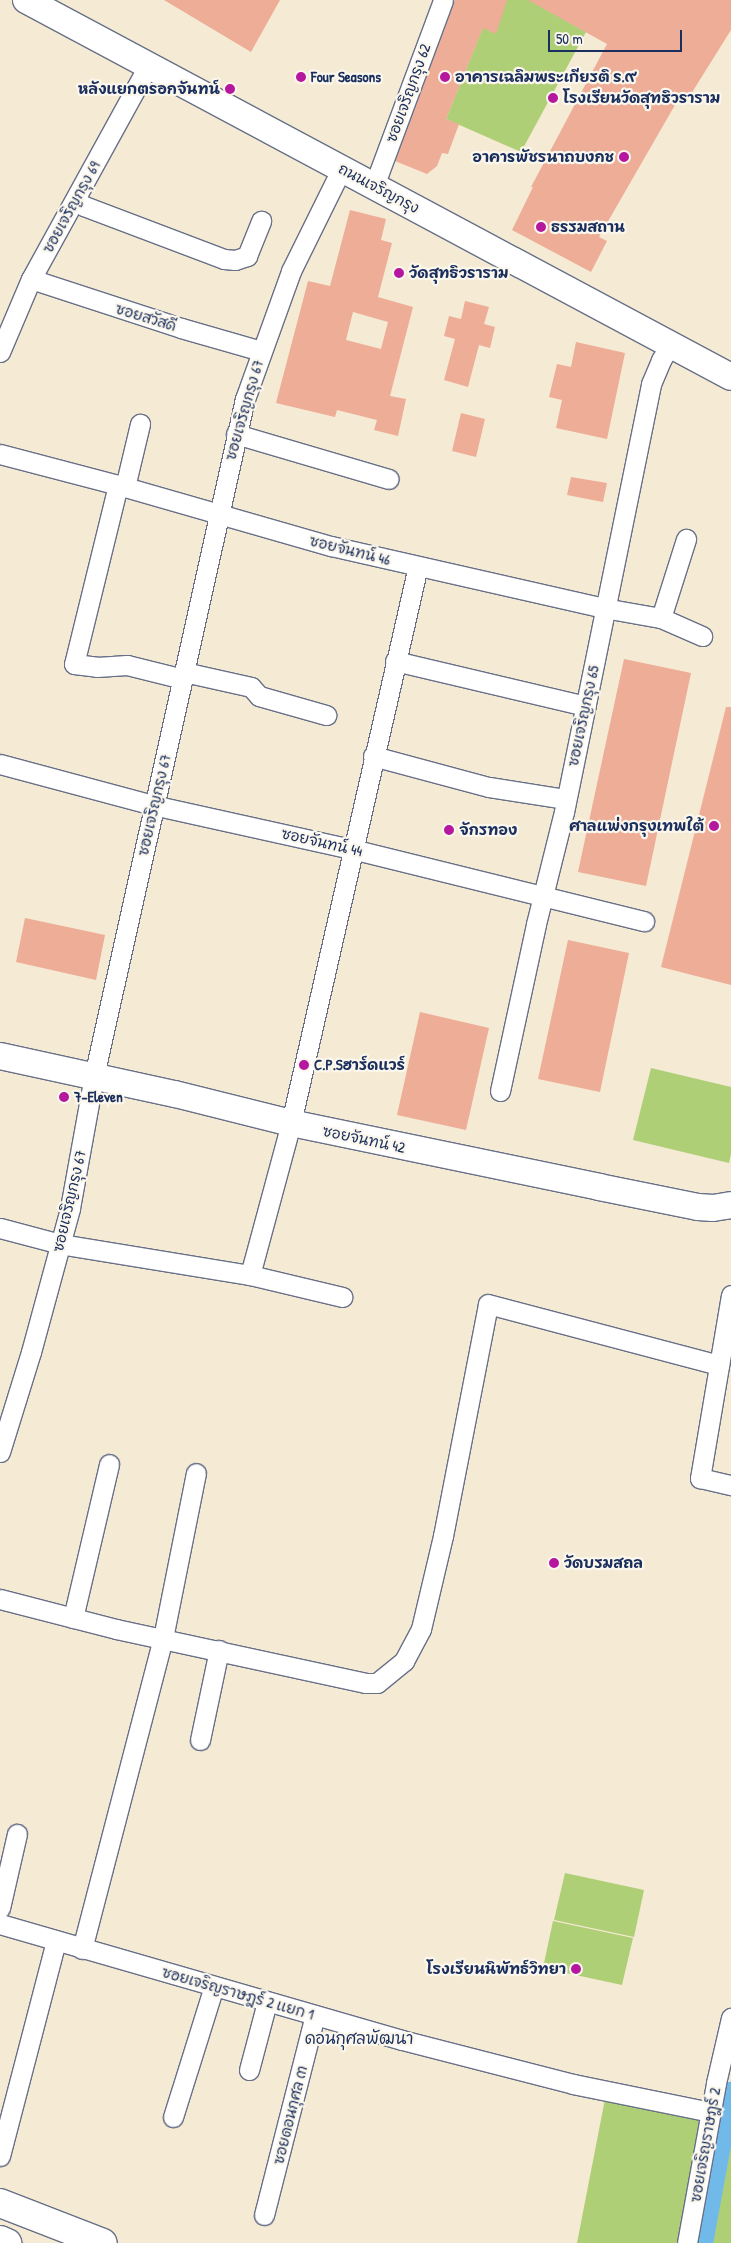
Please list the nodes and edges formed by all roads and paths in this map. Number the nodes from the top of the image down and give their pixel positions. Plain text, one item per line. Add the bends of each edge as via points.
1 (26, 0) edge
2 (443, 0) edge
3 (148, 66) junction
4 (342, 168) junction
5 (374, 186) junction
6 (75, 200) junction
7 (261, 221) dead end
8 (31, 279) junction
9 (672, 344) junction
10 (261, 351) junction
11 (0, 352) edge
12 (731, 377) edge
13 (140, 424) dead end
14 (236, 434) junction
15 (0, 454) edge
16 (389, 479) dead end
17 (122, 486) junction
18 (218, 515) junction
19 (686, 539) dead end
20 (418, 566) junction
21 (604, 608) junction
22 (660, 618) junction
23 (702, 636) dead end
24 (395, 661) junction
25 (183, 676) junction
26 (586, 706) junction
27 (326, 715) dead end
28 (373, 756) junction
29 (0, 764) edge
30 (566, 799) junction
31 (153, 805) junction
32 (352, 849) junction
33 (543, 897) junction
34 (644, 921) dead end
35 (0, 1056) edge
36 (94, 1076) junction
37 (500, 1091) dead end
38 (291, 1123) junction
39 (731, 1205) edge
40 (0, 1228) edge
41 (60, 1244) junction
42 (250, 1275) junction
43 (731, 1295) edge
44 (342, 1297) dead end
45 (719, 1365) junction
46 (0, 1452) edge
47 (110, 1464) dead end
48 (196, 1473) dead end
49 (731, 1485) edge
50 (0, 1599) edge
51 (73, 1618) junction
52 (163, 1638) junction
53 (219, 1650) junction
54 (200, 1740) dead end
55 (17, 1834) dead end
56 (0, 1908) edge
57 (0, 1924) edge
58 (56, 1941) junction
59 (82, 1949) junction
60 (214, 1986) junction
61 (267, 2002) junction
62 (315, 2015) junction
63 (731, 2018) edge
64 (248, 2070) dead end
65 (7, 2102) edge
66 (711, 2112) junction
67 (173, 2117) dead end
68 (0, 2156) edge
69 (0, 2202) edge
70 (264, 2215) dead end
71 (0, 2240) edge
72 (7, 2243) edge
73 (103, 2243) edge
74 (687, 2243) edge

1 - 3 main road, ถนนเจริญกรุง
2 - 5 street, ซอยเจริญกรุง 62
3 - 4 main road, ถนนเจริญกรุง
3 - 6 street, ซอยเจริญกรุง 69
4 - 5 main road, ถนนเจริญกรุง
4 - 10 street, ซอยเจริญกรุง 67 via 291,271
5 - 9 main road, ถนนเจริญกรุง
6 - 7 street via 224,259 247,256
6 - 8 street, ซอยเจริญกรุง 69
8 - 10 street, ซอยสวัสดี
8 - 11 street, ซอยเจริญกรุง 69
9 - 12 main road, ถนนเจริญกรุง
9 - 21 street, ซอยเจริญกรุง 65 via 651,384
10 - 14 street, ซอยเจริญกรุง 67
13 - 17 street
14 - 16 street
14 - 18 street, ซอยเจริญกรุง 67
15 - 17 street, ซอยจันทน์ 46
17 - 18 street, ซอยจันทน์ 46
17 - 25 street via 74,664 97,667 127,665
18 - 20 street, ซอยจันทน์ 46
18 - 25 street, ซอยเจริญกรุง 67
19 - 22 street
20 - 21 street, ซอยจันทน์ 46
20 - 24 street
21 - 22 street, ซอยจันทน์ 46
21 - 26 street, ซอยเจริญกรุง 65
22 - 23 street, ซอยจันทน์ 46
24 - 26 street
24 - 28 street
25 - 27 street via 251,687 259,696
25 - 31 street, ซอยเจริญกรุง 67
26 - 30 street, ซอยเจริญกรุง 65
28 - 30 street via 489,787
28 - 32 street
29 - 31 street, ซอยจันทน์ 44
30 - 33 street, ซอยเจริญกรุง 65
31 - 32 street, ซอยจันทน์ 44
31 - 36 street, ซอยเจริญกรุง 67
32 - 33 street, ซอยจันทน์ 44
32 - 38 street
33 - 34 street, ซอยจันทน์ 44
33 - 37 street, ซอยเจริญกรุง 65
35 - 36 main road, ซอยจันทน์ 42
36 - 38 main road, ซอยจันทน์ 42
36 - 41 street, ซอยเจริญกรุง 67 via 70,1208
38 - 39 main road, ซอยจันทน์ 42 via 698,1207
38 - 42 street
40 - 41 street
41 - 42 street
41 - 46 street, ซอยเจริญกรุง 67
42 - 44 street
43 - 45 street
45 - 49 street via 700,1478
45 - 53 street via 488,1304 422,1629 404,1660 384,1679 365,1683
47 - 51 street
48 - 52 street
50 - 51 street
51 - 52 street
52 - 53 street
52 - 59 street
53 - 54 street
55 - 56 street
57 - 58 street, ซอยเจริญราษฎร์ 2 แยก 1
58 - 59 street, ซอยเจริญราษฎร์ 2 แยก 1
58 - 65 street
59 - 60 street, ซอยเจริญราษฎร์ 2 แยก 1
60 - 61 street, ซอยเจริญราษฎร์ 2 แยก 1
60 - 67 street
61 - 62 street, ซอยเจริญราษฎร์ 2 แยก 1
61 - 64 street
62 - 66 street, ซอยเจริญราษฎร์ 2 แยก 1 via 573,2084
62 - 70 street, ซอยดอนกุศล ๓
63 - 66 street, ซอยเจริญราษฎร์ 2
65 - 68 street
66 - 74 street, ซอยเจริญราษฎร์ 2
69 - 73 highway
71 - 72 highway

